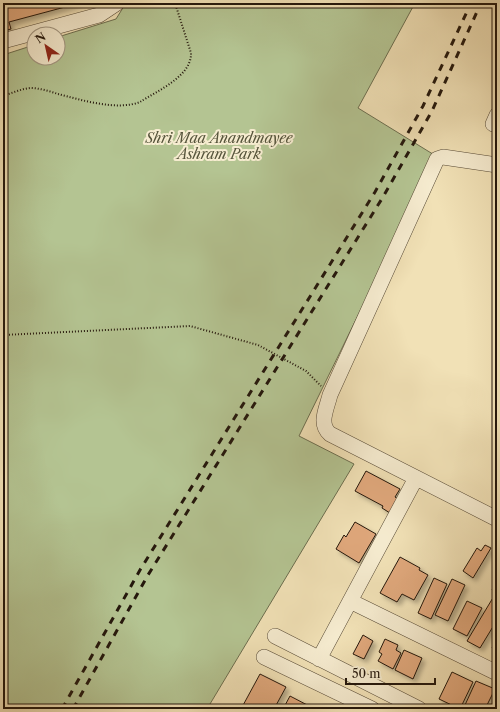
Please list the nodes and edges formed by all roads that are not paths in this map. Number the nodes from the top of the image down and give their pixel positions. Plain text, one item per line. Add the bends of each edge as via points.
1 (117, 3) edge
2 (3, 41) edge
3 (497, 165) edge
4 (416, 478) junction
5 (497, 519) edge
6 (350, 601) junction
7 (275, 636) dead end
8 (264, 657) dead end
9 (319, 659) junction
10 (497, 673) edge
11 (378, 689) junction
12 (370, 708) edge
13 (419, 709) edge

1 - 2 street via 99,16
3 - 4 street via 443,157 438,159 330,395 323,422 328,433
4 - 5 street
4 - 6 street
6 - 9 street
6 - 10 street
7 - 9 street
8 - 12 street
9 - 11 street
11 - 12 street
11 - 13 street

